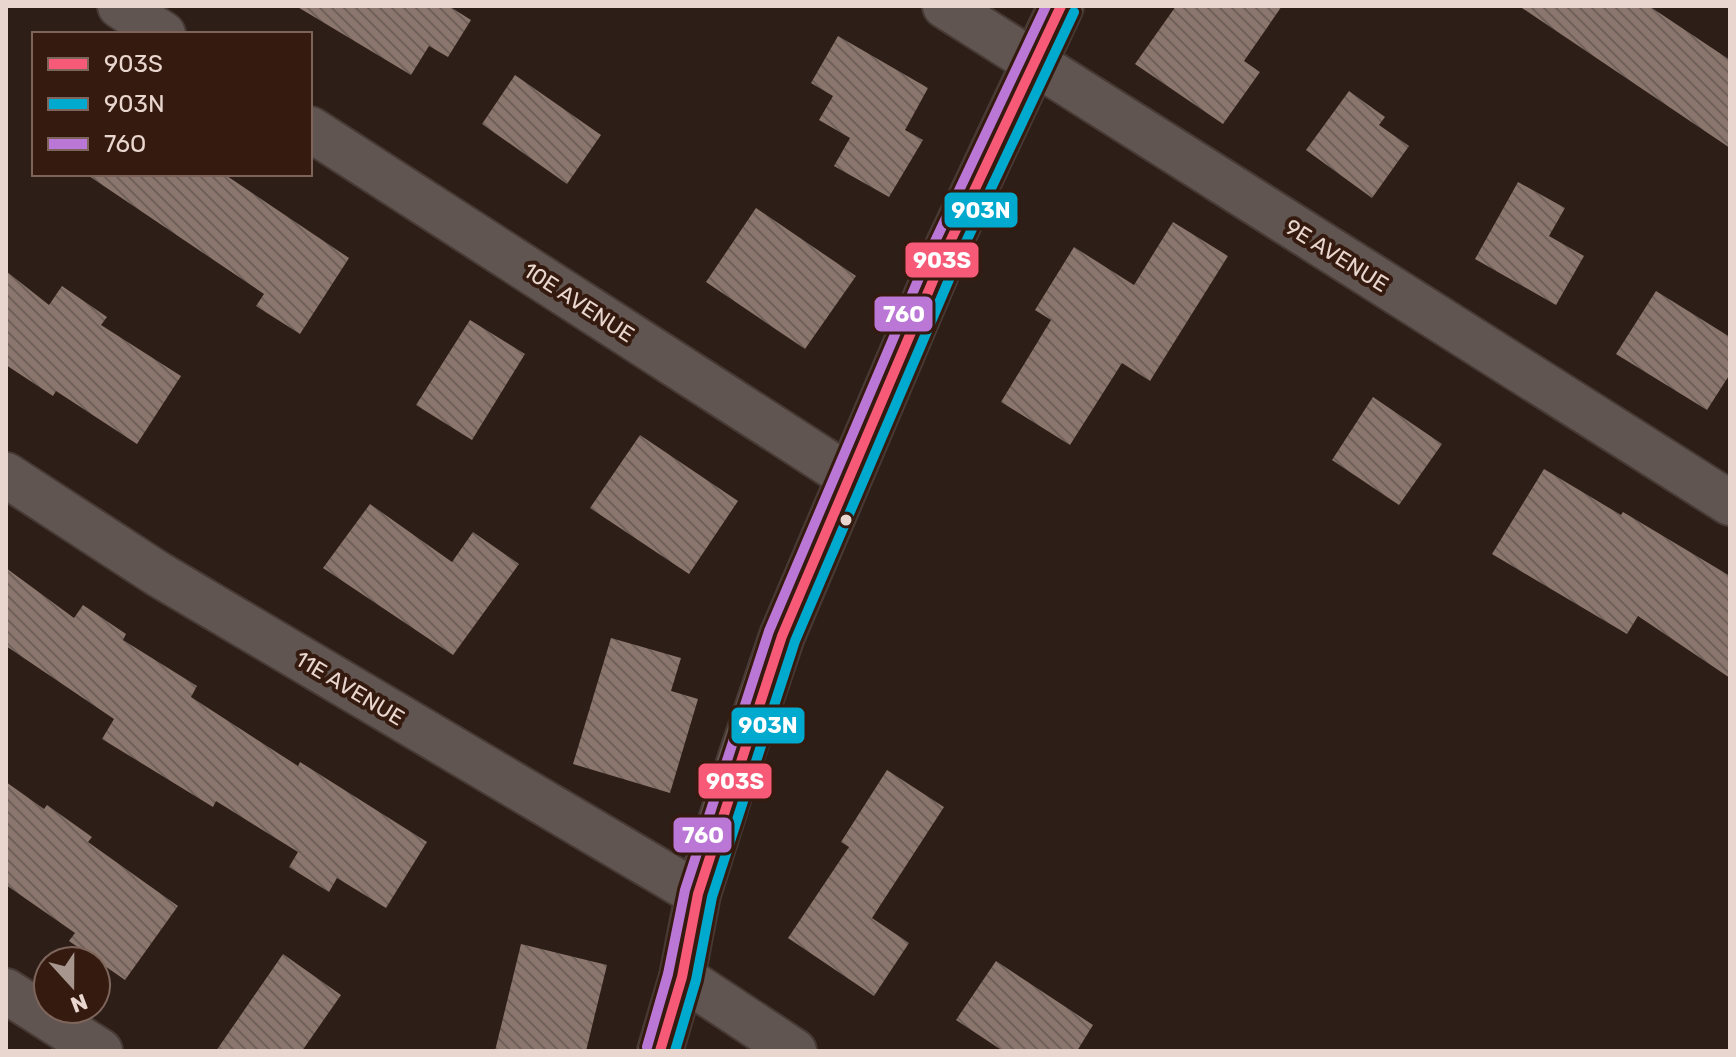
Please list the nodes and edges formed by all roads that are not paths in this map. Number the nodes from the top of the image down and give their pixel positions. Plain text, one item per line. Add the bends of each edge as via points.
1 (120, 6) edge
2 (945, 6) edge
3 (1061, 6) edge
4 (160, 32) edge
5 (1034, 63) junction
6 (312, 130) edge
7 (6, 475) edge
8 (848, 476) junction
9 (1730, 503) edge
10 (698, 894) junction
11 (682, 977) junction
12 (6, 991) edge
13 (100, 1051) edge
14 (660, 1051) edge
15 (794, 1051) edge

1 - 4 street
2 - 5 street, 9E AVENUE
3 - 5 street
5 - 8 street
5 - 9 street, 9E AVENUE
6 - 8 street, 10E AVENUE
7 - 10 street, 11E AVENUE via 158,574
8 - 10 street via 782,636
10 - 11 street
11 - 14 street
11 - 15 street
12 - 13 street

